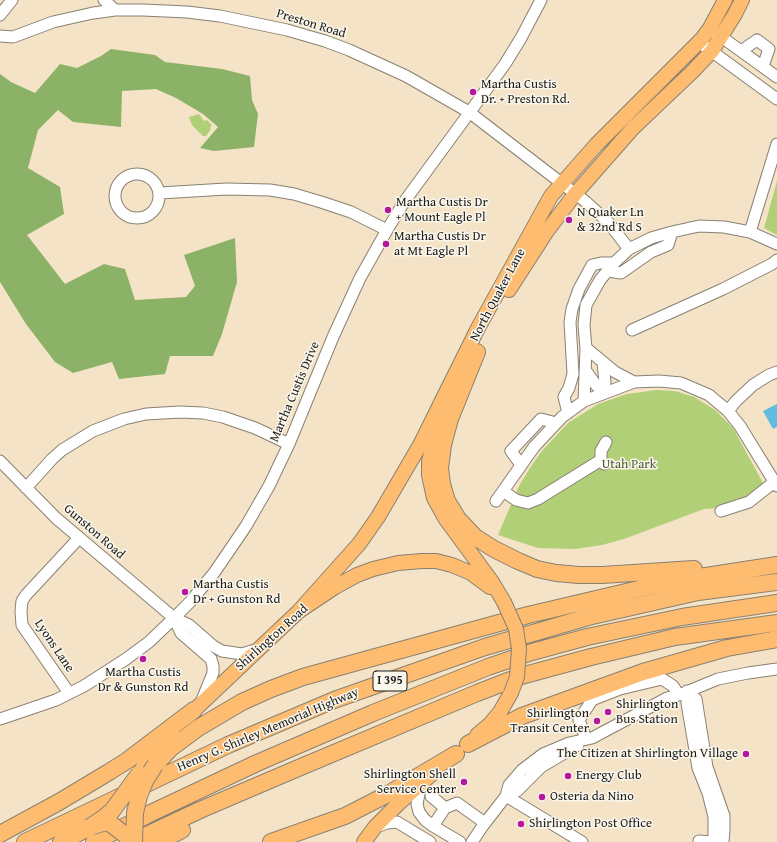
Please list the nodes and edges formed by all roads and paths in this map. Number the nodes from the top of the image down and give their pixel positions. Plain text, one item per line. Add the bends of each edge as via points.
1 (12, 0) edge
2 (104, 0) edge
3 (541, 0) edge
4 (725, 0) edge
5 (742, 0) edge
6 (173, 6) edge
7 (115, 10) junction
8 (0, 15) edge
9 (710, 28) junction
10 (0, 36) edge
11 (721, 37) junction
12 (699, 42) junction
13 (712, 51) junction
14 (741, 51) junction
15 (763, 66) junction
16 (777, 77) edge
17 (777, 99) edge
18 (469, 112) junction
19 (777, 144) edge
20 (562, 184) junction
21 (160, 193) junction
22 (575, 194) junction
23 (387, 230) junction
24 (672, 232) junction
25 (750, 232) junction
26 (777, 244) edge
27 (629, 249) junction
28 (777, 260) edge
29 (611, 267) junction
30 (632, 330) dead end
31 (586, 348) junction
32 (477, 352) junction
33 (572, 353) junction
34 (603, 363) junction
35 (586, 371) junction
36 (777, 372) edge
37 (634, 382) junction
38 (604, 392) junction
39 (584, 401) junction
40 (728, 411) junction
41 (568, 413) junction
42 (556, 423) junction
43 (606, 442) dead end
44 (289, 444) junction
45 (0, 461) edge
46 (521, 465) junction
47 (775, 484) edge
48 (26, 488) junction
49 (503, 491) junction
50 (496, 501) dead end
51 (721, 511) dead end
52 (79, 538) junction
53 (777, 565) edge
54 (777, 582) edge
55 (504, 602) junction
56 (777, 604) edge
57 (299, 611) junction
58 (174, 618) junction
59 (777, 622) edge
60 (777, 639) edge
61 (259, 649) junction
62 (777, 669) edge
63 (69, 693) junction
64 (683, 693) junction
65 (197, 707) junction
66 (0, 719) edge
67 (586, 739) junction
68 (462, 749) junction
69 (296, 768) junction
70 (139, 774) junction
71 (421, 784) junction
72 (431, 796) dead end
73 (506, 796) junction
74 (445, 808) junction
75 (485, 823) junction
76 (433, 826) junction
77 (375, 827) junction
78 (0, 834) edge
79 (92, 835) edge
80 (25, 842) edge
81 (61, 842) edge
82 (132, 842) edge
83 (158, 842) edge
84 (271, 842) edge
85 (364, 842) edge
86 (430, 842) edge
87 (460, 842) edge
88 (472, 842) edge
89 (582, 842) edge
90 (699, 842) edge
91 (714, 842) edge
92 (723, 842) edge

1 - 8 street
2 - 7 street
3 - 18 street, Martha Custis Drive via 505,64
4 - 9 main road, North Quaker Lane
5 - 11 main road, North Quaker Lane
6 - 7 street, Preston Road
6 - 18 street, Preston Road via 259,23 325,41 400,73
7 - 10 street, Preston Road via 65,19 12,37
9 - 11 street
9 - 12 main road, North Quaker Lane
11 - 13 main road, North Quaker Lane
11 - 14 street
12 - 13 street
12 - 20 main road, North Quaker Lane via 596,145
13 - 17 street
13 - 22 main road, North Quaker Lane via 633,128
14 - 15 street
14 - 15 street via 757,40 769,49
15 - 16 street
18 - 20 street, Preston Road
18 - 23 street, Martha Custis Drive via 404,202
19 - 25 street
20 - 22 street, Preston Road
20 - 57 main road, North Quaker Lane via 551,196 487,313 420,445 378,517 359,544
21 - 21 street via 155,210 144,217 129,217 117,206 115,199 118,184 129,174 144,174 151,178
21 - 23 street via 226,189 270,190 322,202 351,212
22 - 27 street, Preston Road via 608,222
22 - 32 main road, North Quaker Lane via 514,282
23 - 44 street, Martha Custis Drive via 360,278 333,336
24 - 25 street via 699,226
24 - 27 street via 651,238
24 - 29 street via 668,245 651,252 621,273
25 - 26 street
27 - 29 street
28 - 30 street via 723,289
29 - 31 street via 586,305
29 - 33 street via 601,263 592,265 579,289 570,322
31 - 33 street
31 - 34 street
31 - 35 street
32 - 53 highway via 450,419 440,468 447,501 458,519 475,537 518,561 556,573 579,575
32 - 55 main road, North Quaker Lane via 433,443 429,475 434,498
33 - 41 street via 573,374 564,397
34 - 37 street
34 - 38 street
35 - 38 street
35 - 39 street
36 - 40 street via 752,385
37 - 38 street
37 - 40 street via 682,383 710,395
38 - 39 street
39 - 41 street
40 - 47 street
41 - 42 street
42 - 46 street
42 - 46 street via 541,419 511,451
43 - 49 street via 601,451 602,462 532,502 520,502
44 - 48 street via 256,428 223,417 180,412 146,414 124,418 94,431 62,450
44 - 58 street, Martha Custis Drive via 260,503 232,548 200,591
45 - 48 street, Gunston Road
46 - 49 street
47 - 51 street via 749,502
48 - 52 street, Gunston Road
49 - 50 street
52 - 58 street, Gunston Road
52 - 63 street, Lyons Lane via 26,595 22,601 21,611 22,625
53 - 82 highway, bridge via 680,580 528,615 303,677 271,689 242,702 198,728 171,748 155,765 139,796
54 - 80 highway, Henry G. Shirley Memorial Highway / I 395 via 698,592 588,617 485,647 334,700 228,745
55 - 57 main road, Shirlington Road via 488,585 471,573 436,561 422,561 398,563 357,575
55 - 68 main road, Shirlington Road, bridge via 516,629 519,649 517,676 511,694 500,712
56 - 79 highway via 682,617 587,637 532,652 373,713 257,763 151,813
57 - 61 main road, Shirlington Road
58 - 61 street, Gunston Road via 189,625 222,651 242,654
58 - 63 street, Martha Custis Drive via 149,642 126,659
58 - 65 street, Gunston Road via 181,633 211,660 213,666 211,679
59 - 69 highway via 675,637 521,676
60 - 68 highway via 726,648 643,672 522,716
61 - 65 main road, Shirlington Road
62 - 64 street via 718,679
63 - 66 street, Martha Custis Drive
64 - 67 street via 667,698
64 - 67 street via 662,679 627,687 592,700 579,720
64 - 91 street via 688,703 698,768 714,817
64 - 92 street via 696,699 707,767 724,816
65 - 70 main road, Shirlington Road via 150,756
65 - 78 highway via 128,760 60,802
67 - 73 street via 569,743 538,757 509,785
68 - 71 main road, Shirlington Road
68 - 84 highway via 390,793 345,816
69 - 82 highway
69 - 83 highway
70 - 79 highway, bridge
70 - 82 main road, Shirlington Road, bridge via 131,797 127,821
71 - 76 street via 417,804 419,812
71 - 77 main road, Shirlington Road
72 - 74 street
73 - 75 street
73 - 89 street
74 - 75 street via 457,803
74 - 76 street
75 - 88 street
76 - 87 street
77 - 85 main road, Shirlington Road
77 - 86 street via 397,822
79 - 81 highway
79 - 82 highway, bridge via 106,822
90 - 91 street

